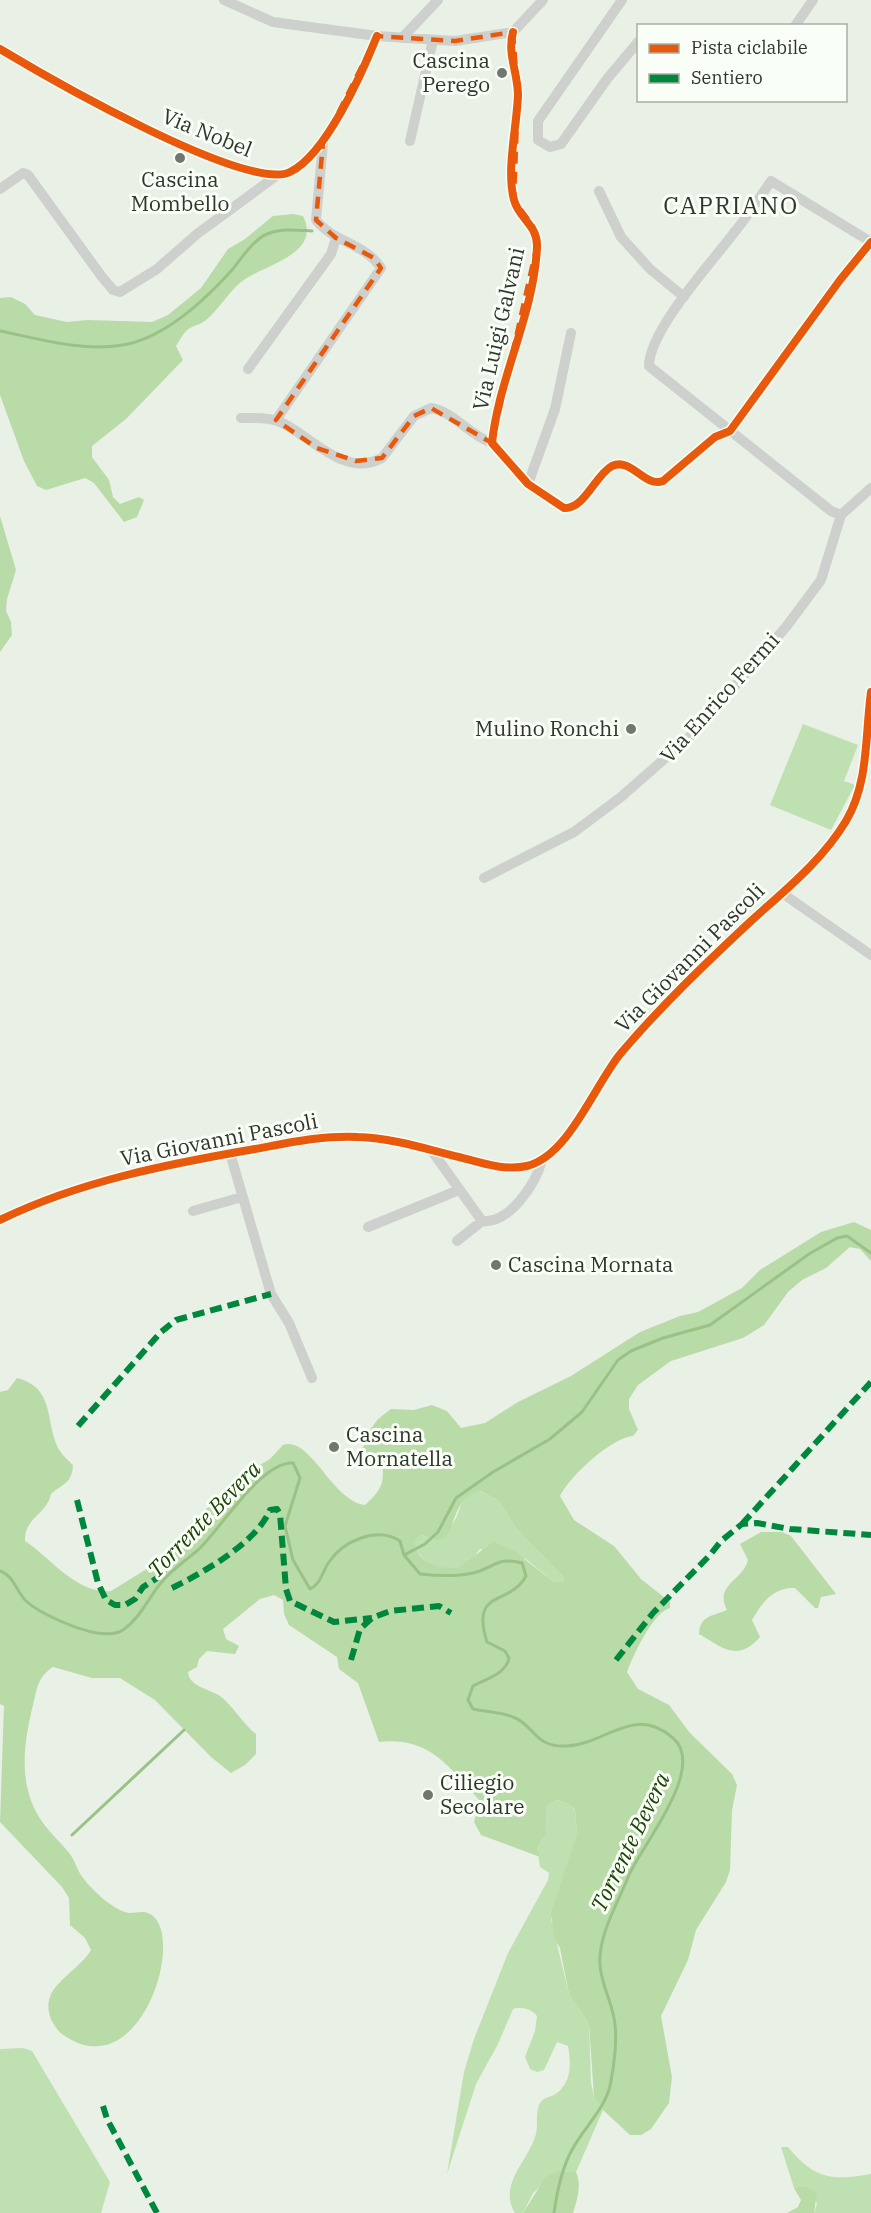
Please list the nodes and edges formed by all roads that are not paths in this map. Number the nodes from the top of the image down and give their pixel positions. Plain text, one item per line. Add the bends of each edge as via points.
1 (224, 0) edge
2 (438, 0) edge
3 (543, 0) edge
4 (622, 0) edge
5 (813, 0) edge
6 (796, 24) edge
7 (513, 32) junction
8 (377, 36) junction
9 (402, 38) junction
10 (433, 40) junction
11 (637, 44) edge
12 (0, 49) edge
13 (410, 141) dead end
14 (324, 143) junction
15 (276, 176) junction
16 (0, 189) edge
17 (599, 191) dead end
18 (336, 238) junction
19 (871, 242) edge
20 (684, 297) junction
21 (571, 333) dead end
22 (248, 369) dead end
23 (241, 418) dead end
24 (276, 420) junction
25 (730, 430) junction
26 (492, 443) junction
27 (528, 484) junction
28 (871, 488) edge
29 (841, 515) junction
30 (871, 692) edge
31 (484, 878) dead end
32 (782, 892) junction
33 (871, 955) edge
34 (432, 1151) junction
35 (230, 1153) junction
36 (542, 1160) junction
37 (459, 1190) junction
38 (242, 1197) junction
39 (193, 1210) dead end
40 (0, 1220) edge
41 (482, 1221) junction
42 (368, 1227) dead end
43 (457, 1241) dead end
44 (312, 1378) dead end

1 - 8 street via 273,22
2 - 9 street
3 - 7 street
4 - 11 street via 538,121 538,140 550,147 561,144
5 - 6 street
7 - 10 street via 480,39
7 - 26 street, Via Luigi Galvani via 511,53 518,95 514,200 533,226 537,245
8 - 9 street
8 - 14 street
9 - 10 street
10 - 13 street
12 - 15 street, Via Nobel via 176,144 233,167
14 - 15 street via 301,165
14 - 18 street via 316,220
15 - 16 street via 157,269 120,292 102,277 28,175 23,173
17 - 20 street via 621,237 650,270
18 - 22 street via 330,254
18 - 24 street via 375,258 381,268
19 - 20 street via 771,181
19 - 25 street
20 - 25 street via 654,343 649,366
21 - 27 street via 555,409
23 - 24 street
24 - 26 street via 317,448 356,461 382,458 414,417 431,408
25 - 27 street, Via Luigi Galvani via 715,437 659,483 623,465 612,467 570,508
25 - 29 street
26 - 27 street, Via Luigi Galvani
28 - 29 street
29 - 31 street, Via Enrico Fermi via 821,580 786,627 695,732 646,777 574,832
30 - 32 street, Via Giovanni Pascoli via 865,759 855,802 830,844
32 - 33 street
32 - 36 street, Via Giovanni Pascoli via 619,1055 568,1133
34 - 35 street, Via Giovanni Pascoli via 350,1137
34 - 36 street, Via Giovanni Pascoli via 502,1167 524,1167
34 - 37 street
35 - 38 street
35 - 40 street, Via Giovanni Pascoli via 98,1183
36 - 41 street via 537,1175 508,1212 495,1220
37 - 41 street
37 - 42 street
38 - 39 street
38 - 44 street via 271,1294 293,1332
41 - 43 street

